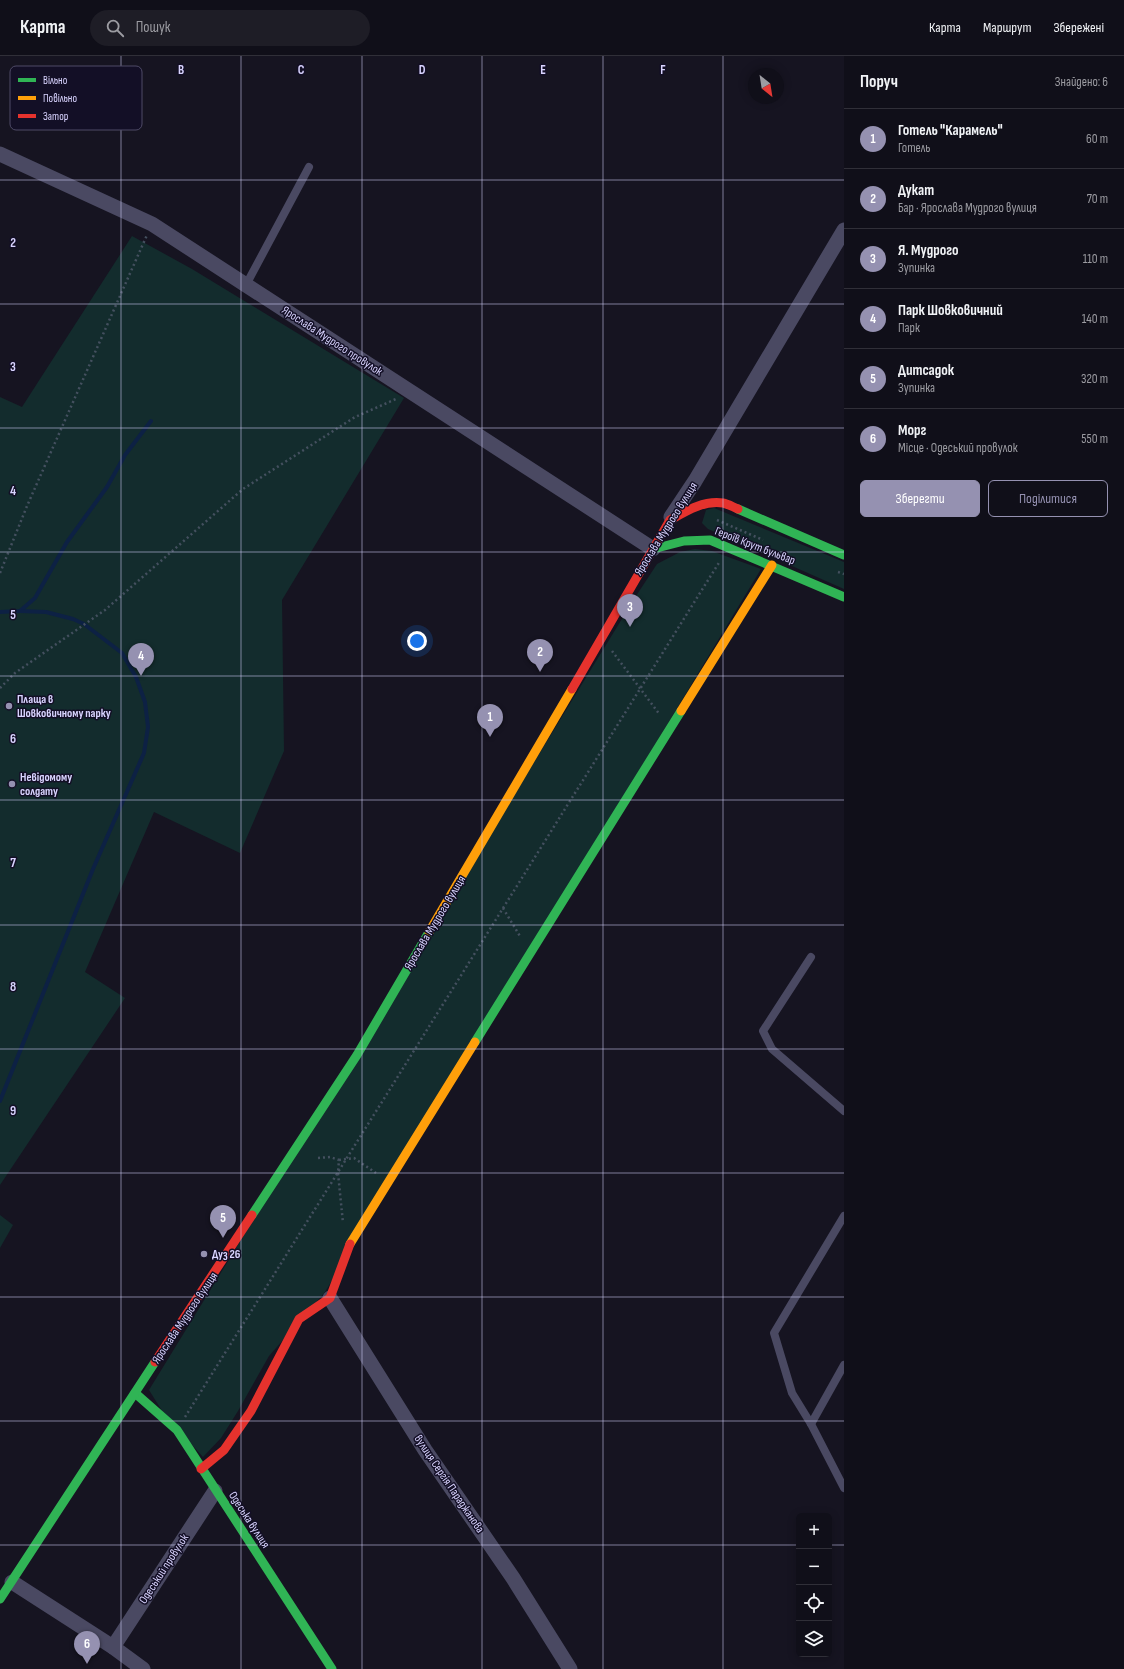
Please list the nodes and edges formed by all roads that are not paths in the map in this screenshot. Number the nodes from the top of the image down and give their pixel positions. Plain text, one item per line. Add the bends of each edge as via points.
1 (0, 154) edge
2 (309, 166) dead end
3 (844, 230) edge
4 (246, 285) junction
5 (670, 520) junction
6 (653, 549) junction
7 (844, 555) edge
8 (772, 565) junction
9 (844, 597) edge
10 (810, 957) dead end
11 (844, 1111) edge
12 (844, 1216) edge
13 (330, 1298) junction
14 (844, 1365) edge
15 (135, 1393) junction
16 (811, 1424) junction
17 (201, 1469) junction
18 (844, 1488) edge
19 (215, 1491) junction
20 (12, 1582) junction
21 (0, 1598) edge
22 (113, 1647) junction
23 (143, 1669) edge
24 (332, 1669) edge
25 (570, 1669) edge

1 - 4 street, Ярослава Мудрого провулок via 152,224
2 - 4 lane
3 - 5 street, Ярослава Мудрого вулиця via 696,481
4 - 6 street, Ярослава Мудрого провулок
5 - 6 street, Ярослава Мудрого вулиця
5 - 7 street, Героїв Крут бульвар via 697,505 710,502 724,503
6 - 8 street, Героїв Крут бульвар via 684,541 710,540
6 - 15 street, Ярослава Мудрого вулиця via 357,1055
8 - 9 street, Героїв Крут бульвар
8 - 13 street via 351,1242
10 - 11 lane via 763,1031 772,1049
12 - 16 lane via 774,1333 792,1393
13 - 17 street via 299,1319 251,1411 224,1450
13 - 25 street, вулиця Сергія Параджанова via 425,1450 513,1578
14 - 16 lane
15 - 17 street, Одеська вулиця via 177,1430
15 - 20 street, Ярослава Мудрого вулиця
16 - 18 lane
17 - 19 street, Одеська вулиця
19 - 22 street, Одеський провулок
19 - 24 street, Одеська вулиця
20 - 21 street, Ярослава Мудрого вулиця
20 - 22 street
22 - 23 street

